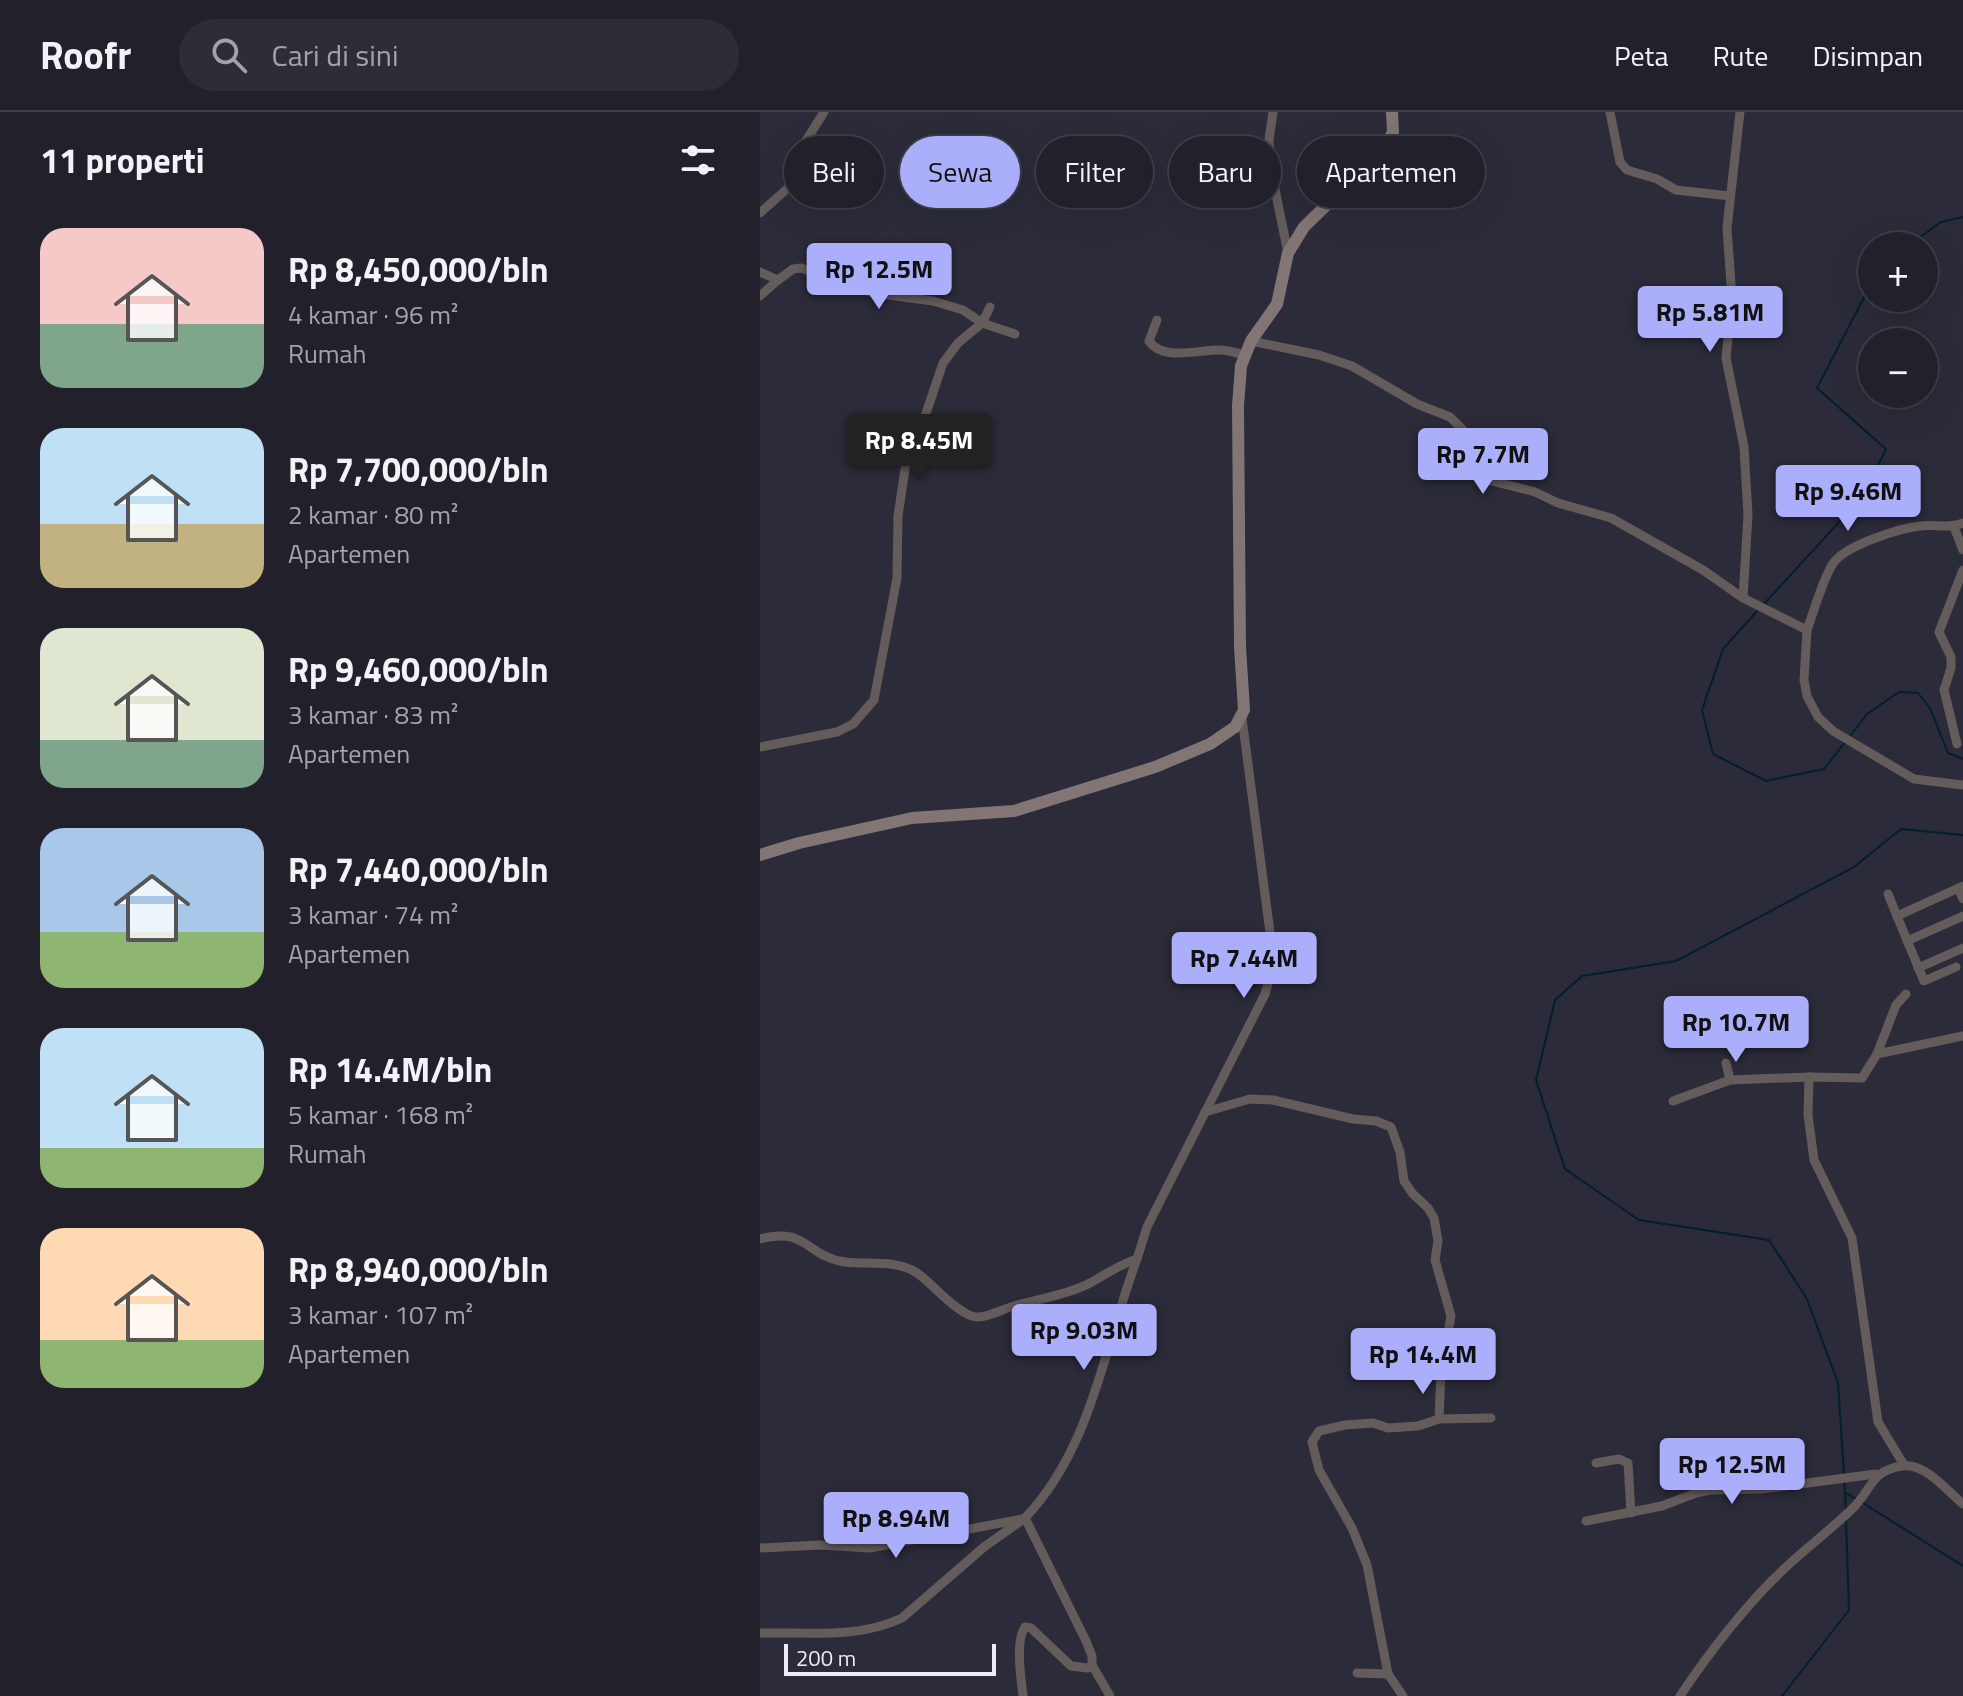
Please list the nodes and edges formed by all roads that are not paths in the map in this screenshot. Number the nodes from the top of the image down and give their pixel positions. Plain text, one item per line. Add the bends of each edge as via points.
1 (824, 112) edge
2 (1273, 112) edge
3 (1392, 112) edge
4 (1610, 112) edge
5 (1740, 112) edge
6 (809, 136) edge
7 (784, 192) edge
8 (1730, 196) junction
9 (760, 213) edge
10 (1288, 253) junction
11 (760, 272) edge
12 (778, 280) junction
13 (760, 296) edge
14 (990, 307) dead end
15 (1157, 320) dead end
16 (982, 323) junction
17 (1015, 334) dead end
18 (1251, 341) junction
19 (1244, 355) junction
20 (1958, 525) edge
21 (1963, 550) edge
22 (1963, 570) edge
23 (1743, 598) junction
24 (1807, 630) junction
25 (1242, 718) junction
26 (1957, 744) dead end
27 (760, 747) edge
28 (1963, 785) edge
29 (760, 855) edge
30 (1960, 887) edge
31 (1888, 894) dead end
32 (1963, 899) edge
33 (1897, 916) junction
34 (1963, 916) edge
35 (1907, 941) junction
36 (1963, 948) edge
37 (1956, 967) dead end
38 (1918, 968) junction
39 (1906, 994) dead end
40 (1963, 1036) edge
41 (1877, 1054) junction
42 (1726, 1063) dead end
43 (1809, 1077) junction
44 (1730, 1080) junction
45 (1673, 1101) dead end
46 (1205, 1112) junction
47 (760, 1239) edge
48 (1137, 1259) junction
49 (1491, 1418) dead end
50 (1439, 1419) junction
51 (1596, 1463) dead end
52 (1904, 1465) junction
53 (1876, 1474) junction
54 (1963, 1504) edge
55 (1631, 1513) junction
56 (1025, 1518) junction
57 (1586, 1521) dead end
58 (760, 1548) edge
59 (760, 1633) edge
60 (1092, 1665) junction
61 (1357, 1673) dead end
62 (1388, 1674) junction
63 (1023, 1696) edge
64 (1110, 1696) edge
65 (1403, 1696) edge
66 (1680, 1696) edge

1 - 6 street
2 - 10 street via 1271,170
3 - 10 street via 1393,132 1385,148 1304,227
4 - 8 street via 1620,162 1627,170 1676,190
5 - 8 street
7 - 9 street
8 - 23 street via 1732,298 1726,358 1745,460
10 - 18 street via 1277,304
11 - 12 street
12 - 13 street
12 - 16 street via 801,268 873,293 963,310
14 - 16 street
15 - 19 street via 1149,341 1156,349
16 - 17 street
16 - 27 street via 943,363 907,456 899,495 897,578 874,700 853,724 837,732
18 - 19 street
18 - 23 street via 1319,355 1373,376 1457,422 1464,435 1465,467 1473,476 1611,518
19 - 25 street via 1238,406
20 - 21 street
20 - 24 street via 1905,529 1836,559
22 - 26 street via 1939,632 1951,657 1944,690
23 - 24 street
24 - 28 street via 1804,680 1818,717 1914,779
25 - 29 street via 1193,752 1043,803 993,815 891,822
25 - 46 street via 1271,973
30 - 32 street
30 - 33 street
31 - 33 street
33 - 35 street
34 - 35 street
35 - 38 street
36 - 38 street
37 - 38 street via 1924,981
39 - 41 street via 1896,1005
40 - 41 street
41 - 43 street via 1862,1078
42 - 44 street
43 - 44 street
43 - 52 street via 1814,1160 1852,1238 1878,1422
44 - 45 street
46 - 48 street via 1147,1227
46 - 50 street via 1250,1099 1273,1100 1391,1127 1404,1181 1434,1218 1435,1260 1451,1316
47 - 48 street via 799,1237 842,1262 902,1265 977,1317 1055,1296
48 - 56 street via 1072,1451 1045,1497
49 - 50 street
50 - 62 street via 1388,1428 1345,1425 1319,1431 1312,1442 1319,1470 1367,1565
51 - 55 street via 1628,1463
52 - 53 street
52 - 54 street via 1925,1472
53 - 55 street via 1710,1490
53 - 66 street via 1846,1514 1753,1601
55 - 57 street
56 - 58 street via 870,1548
56 - 59 street via 888,1625 855,1632
56 - 60 street via 1086,1641
60 - 63 street via 1071,1666 1025,1627 1020,1646
60 - 64 street
61 - 62 street
62 - 65 street

